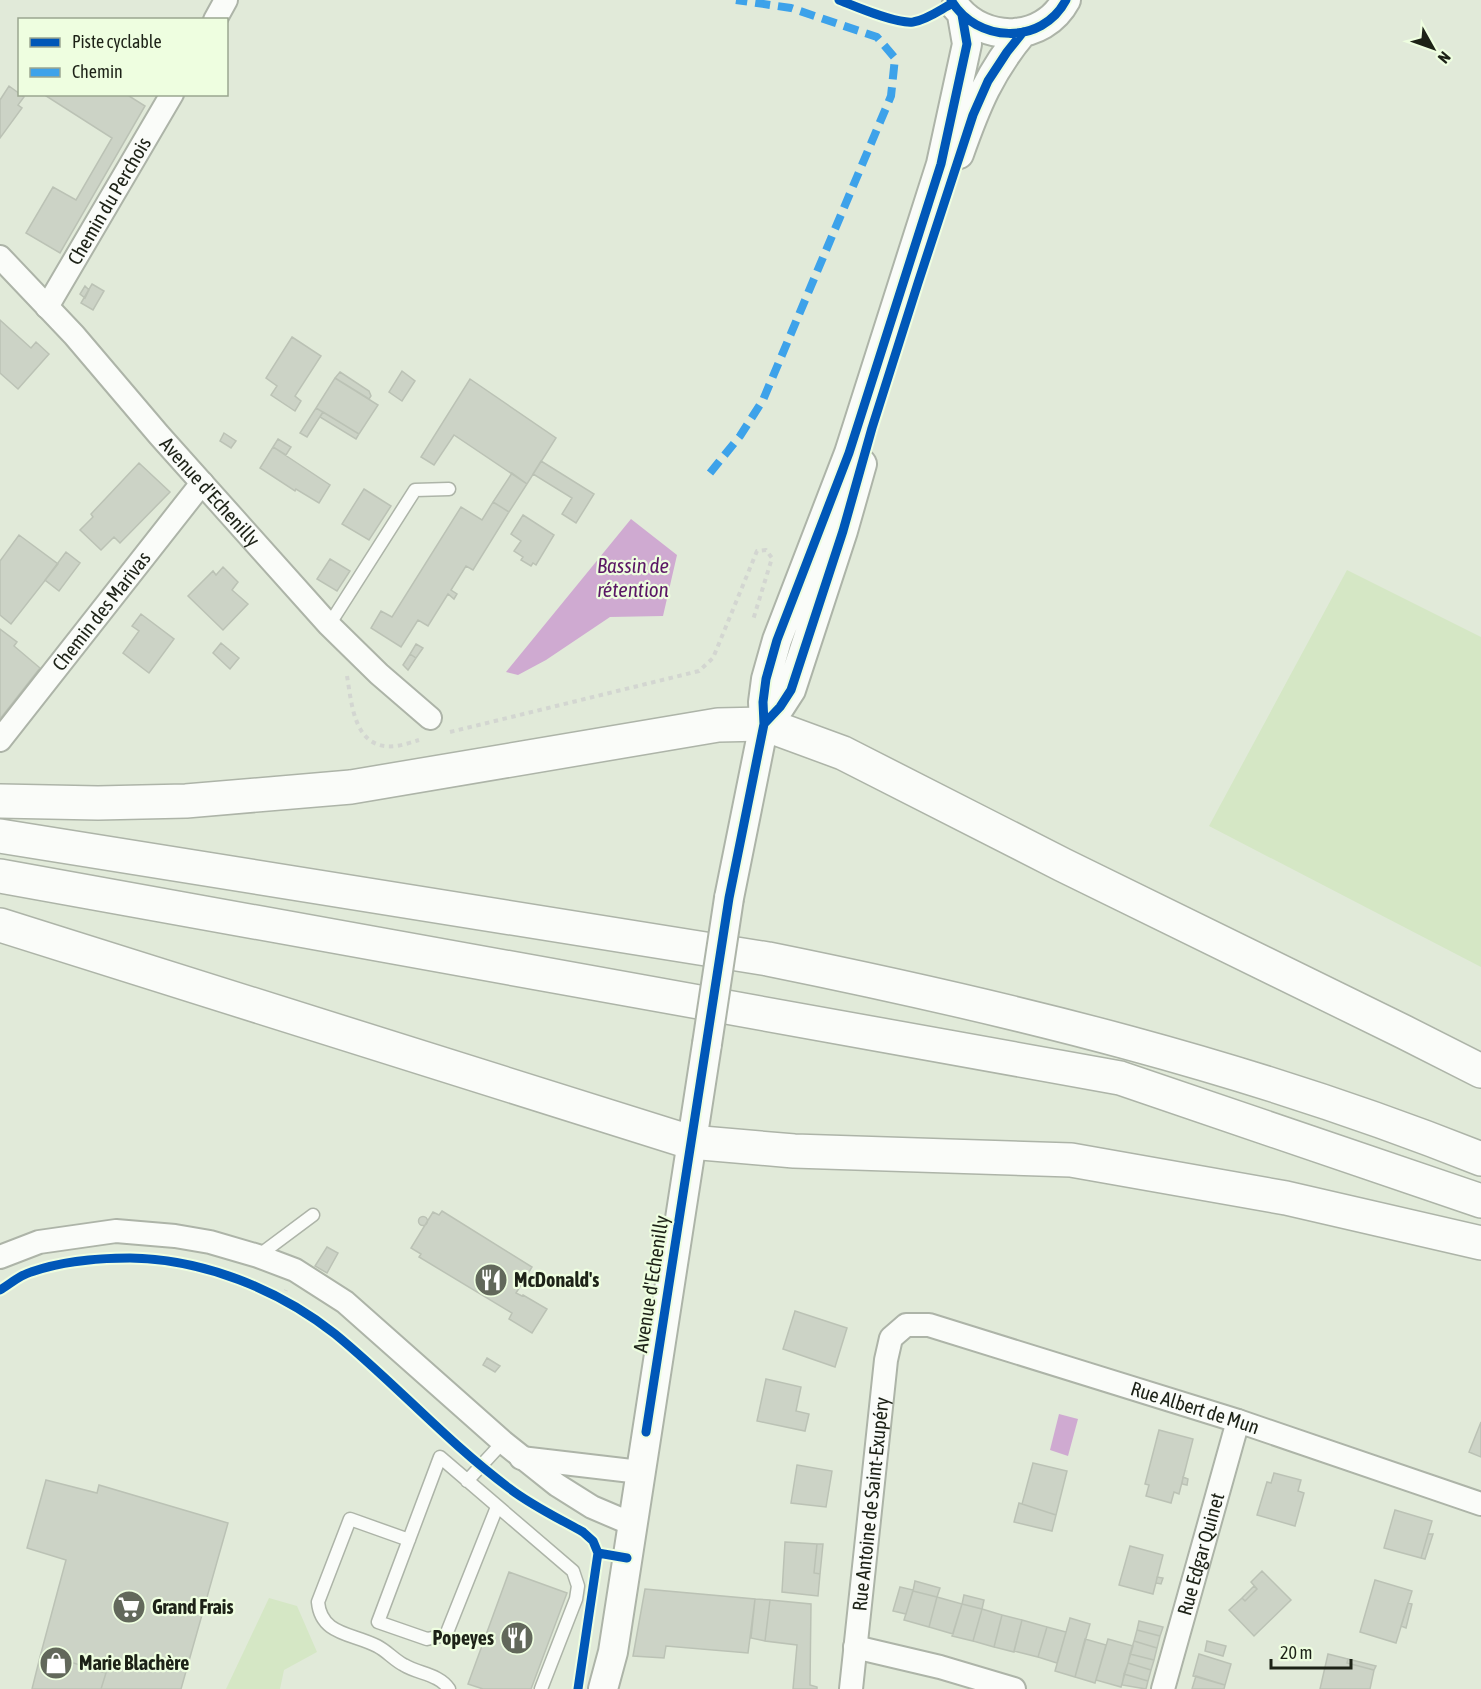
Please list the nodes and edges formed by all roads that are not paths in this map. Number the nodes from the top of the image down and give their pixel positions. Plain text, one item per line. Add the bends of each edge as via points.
1 (226, 0) edge
2 (1066, 0) edge
3 (957, 7) edge
4 (215, 18) edge
5 (1023, 32) junction
6 (171, 96) edge
7 (0, 257) edge
8 (47, 307) junction
9 (202, 483) junction
10 (449, 489) dead end
11 (334, 631) junction
12 (764, 724) junction
13 (432, 730) road end
14 (0, 740) edge
15 (0, 801) edge
16 (0, 836) edge
17 (0, 876) edge
18 (0, 925) edge
19 (1481, 1071) edge
20 (690, 1142) junction
21 (1481, 1159) edge
22 (1481, 1201) edge
23 (313, 1215) dead end
24 (1481, 1243) edge
25 (258, 1256) junction
26 (0, 1257) edge
27 (906, 1325) joint
28 (1238, 1421) junction
29 (503, 1442) junction
30 (521, 1458) junction
31 (640, 1472) junction
32 (467, 1481) junction
33 (1481, 1504) edge
34 (497, 1507) junction
35 (632, 1524) junction
36 (409, 1540) junction
37 (855, 1647) junction
38 (448, 1689) edge
39 (541, 1689) edge
40 (603, 1689) edge
41 (851, 1689) edge
42 (1014, 1689) edge
43 (1163, 1689) edge

1 - 4 street
2 - 5 street via 1053,17
3 - 5 street via 975,25 990,32
3 - 12 street, Avenue d'Echenilly via 967,44 941,164 849,453 777,640 766,679
5 - 12 street via 988,81 973,115 791,690
6 - 8 street, Chemin du Perchois
7 - 8 street, Avenue d'Echenilly
8 - 9 street, Avenue d'Echenilly
9 - 11 street, Avenue d'Echenilly
9 - 14 street, Chemin des Marivas
10 - 11 lane via 415,490
11 - 13 street, Avenue d'Echenilly
12 - 15 highway via 718,725 351,787 186,801
12 - 19 highway via 843,753
12 - 20 street, Avenue d'Echenilly, bridge via 729,898
16 - 21 highway via 768,959 888,984 1146,1046 1297,1093
17 - 22 highway via 1120,1078
18 - 20 highway
20 - 24 highway via 794,1151 1071,1160 1286,1198
20 - 31 street, Avenue d'Echenilly
23 - 25 lane
25 - 26 street via 199,1240 116,1231 39,1242
25 - 29 street via 310,1279 345,1302
27 - 28 street, Rue Albert de Mun via 929,1325
27 - 37 street, Rue Antoine de Saint-Exupéry via 891,1338 886,1360
28 - 33 street, Rue Albert de Mun
28 - 43 street, Rue Edgar Quinet
29 - 30 street
29 - 32 lane
30 - 31 street
30 - 35 street via 592,1507
31 - 35 street, Avenue d'Echenilly
32 - 34 lane
32 - 36 lane via 440,1457
34 - 36 lane via 446,1635 427,1639 378,1622
34 - 39 lane via 573,1571 578,1586
35 - 40 street, Avenue d'Echenilly via 613,1652
36 - 38 lane via 350,1519 318,1602 319,1612 330,1628 379,1646 404,1665 443,1680
37 - 41 street, Rue Antoine de Saint-Exupéry
37 - 42 street

